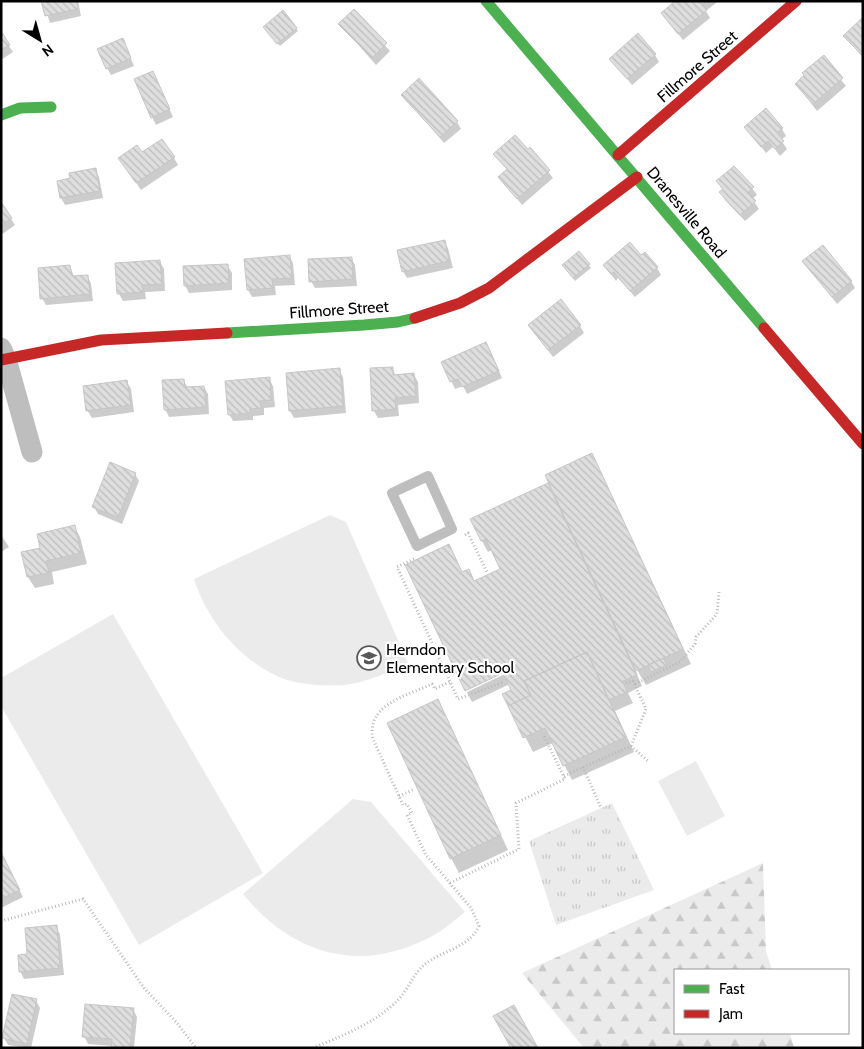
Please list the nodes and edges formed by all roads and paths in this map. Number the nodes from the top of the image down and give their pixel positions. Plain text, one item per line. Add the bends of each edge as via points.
1 (486, 1) edge
2 (796, 1) edge
3 (51, 107) dead end
4 (1, 115) edge
5 (618, 155) junction
6 (637, 177) junction
7 (3, 356) edge
8 (863, 444) edge
9 (32, 452) dead end
10 (430, 482) joint
11 (459, 538) dead end
12 (415, 559) dead end
13 (488, 574) dead end
14 (719, 592) dead end
15 (450, 682) junction
16 (504, 682) dead end
17 (626, 684) dead end
18 (635, 684) junction
19 (544, 736) dead end
20 (631, 746) junction
21 (649, 762) dead end
22 (583, 767) junction
23 (564, 776) junction
24 (415, 789) dead end
25 (399, 796) junction
26 (601, 808) dead end
27 (450, 883) junction
28 (1, 921) edge
29 (196, 1048) edge
30 (313, 1048) edge

1 - 5 street, Dranesville Road
2 - 5 street, Fillmore Street
3 - 4 street via 20,108
5 - 6 street, Dranesville Road
6 - 7 street, Fillmore Street via 489,288 429,314 398,322 364,325 101,340
6 - 8 street, Dranesville Road
7 - 9 street
10 - 10 lane via 428,476 392,493 417,546 452,530
11 - 13 path via 468,534
12 - 15 path via 397,567
14 - 18 path via 717,614 696,637 695,644 680,662
15 - 16 path via 458,699
15 - 25 path via 435,689 432,684 377,712 372,739
17 - 18 path via 633,680
18 - 20 path via 646,709
19 - 23 path
20 - 21 path
20 - 22 path
22 - 23 path
22 - 26 path
23 - 27 path via 565,780 516,803 519,848
24 - 25 path
25 - 27 path via 403,806 407,804 412,813 407,815 426,855
27 - 30 path via 477,917 474,935 423,966 396,1002 379,1015
28 - 29 path via 83,899 144,988

